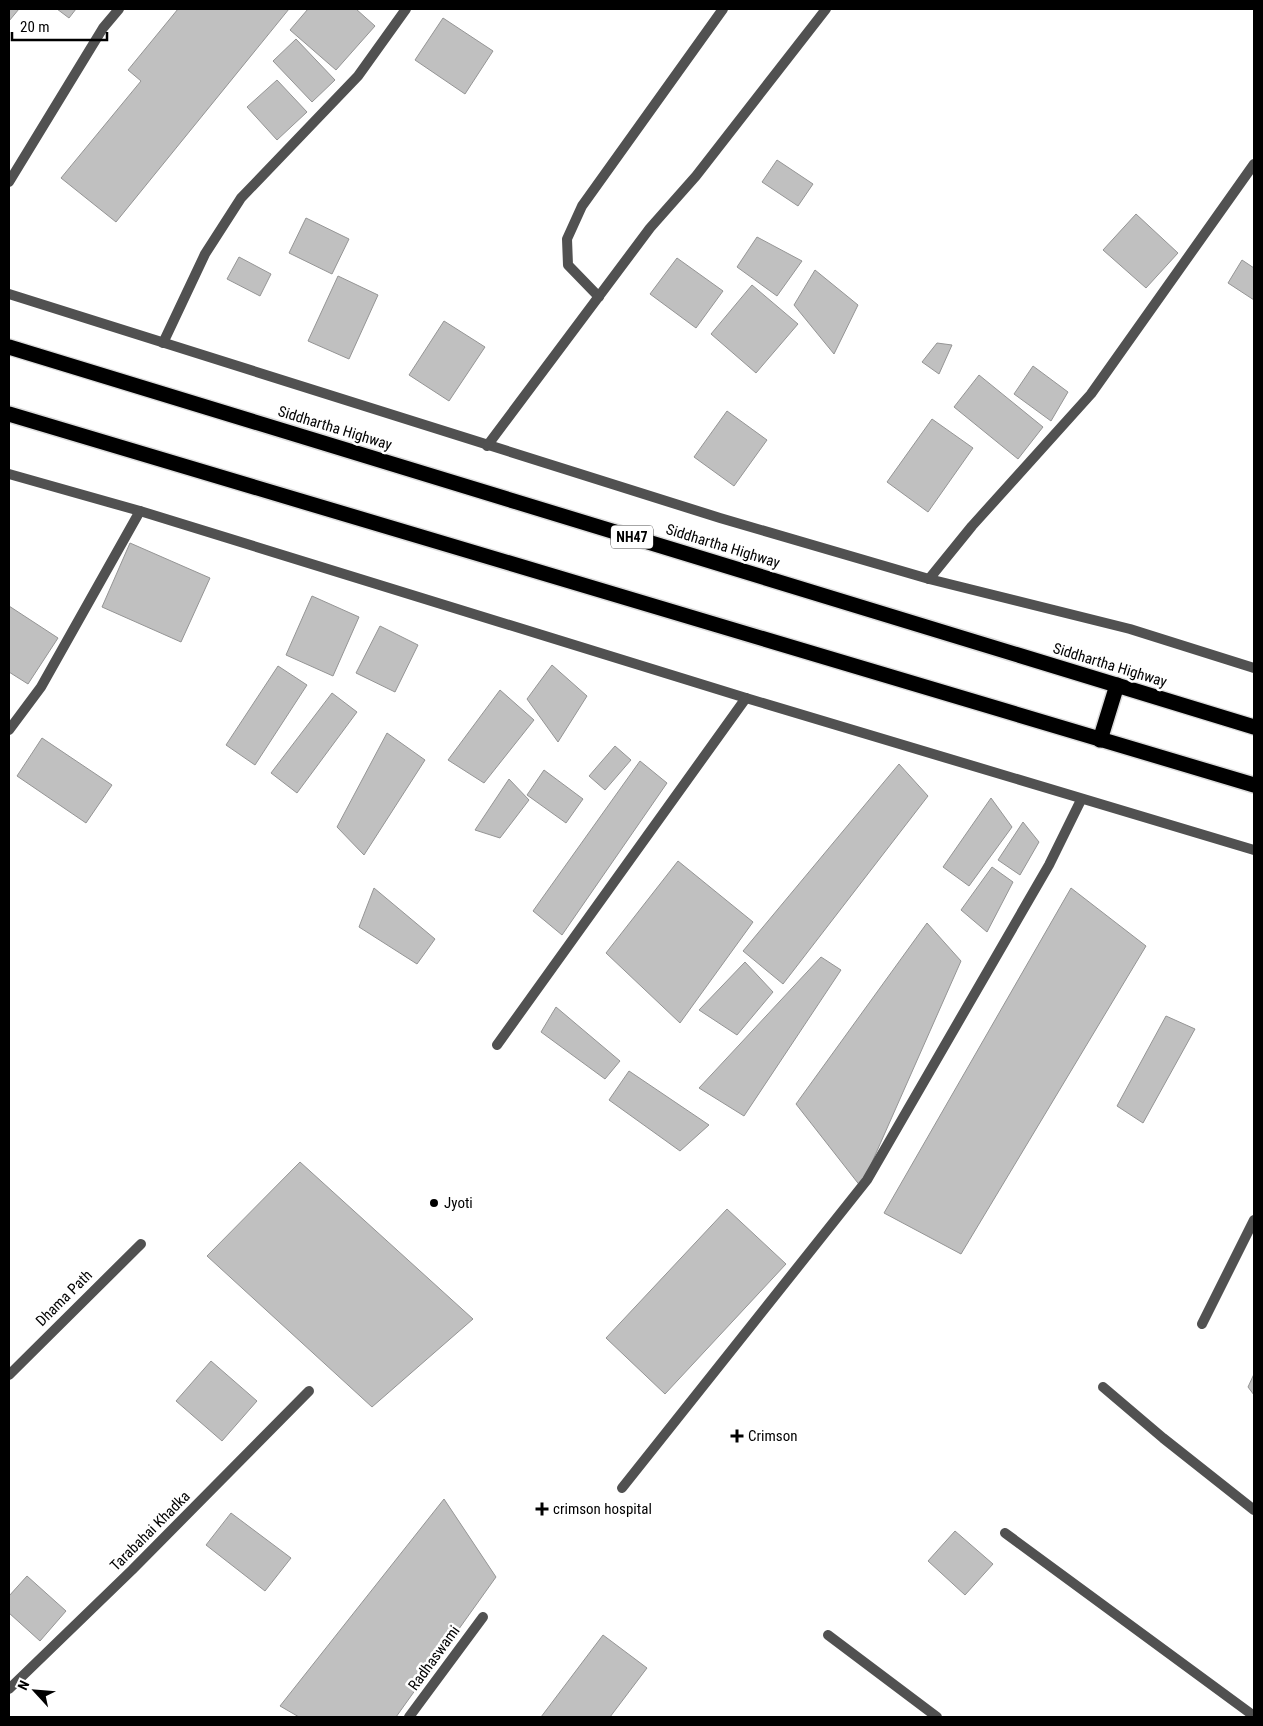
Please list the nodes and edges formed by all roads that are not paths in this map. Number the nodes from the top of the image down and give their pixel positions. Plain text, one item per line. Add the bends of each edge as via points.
1 (118, 9) edge
2 (406, 9) edge
3 (723, 9) edge
4 (826, 9) edge
5 (1254, 164) edge
6 (9, 182) edge
7 (9, 294) edge
8 (599, 297) junction
9 (163, 343) junction
10 (9, 347) edge
11 (9, 414) edge
12 (487, 446) junction
13 (9, 474) edge
14 (140, 511) junction
15 (929, 579) junction
16 (1254, 668) edge
17 (1117, 685) junction
18 (746, 698) junction
19 (1254, 727) edge
20 (9, 730) edge
21 (1100, 740) junction
22 (1254, 785) edge
23 (1081, 800) junction
24 (1254, 850) edge
25 (497, 1045) dead end
26 (1254, 1220) edge
27 (141, 1244) dead end
28 (1202, 1324) dead end
29 (9, 1375) edge
30 (1102, 1387) dead end
31 (309, 1391) dead end
32 (622, 1488) dead end
33 (1254, 1510) edge
34 (1005, 1534) dead end
35 (483, 1617) dead end
36 (828, 1635) dead end
37 (9, 1689) edge
38 (1254, 1716) edge
39 (409, 1717) edge
40 (937, 1717) edge

1 - 6 street via 103,28
2 - 9 street via 358,76 241,198 205,254
3 - 8 street via 582,206 567,239 568,265
4 - 8 street via 696,176 650,228
5 - 15 street via 1091,394 972,526
7 - 9 street
8 - 12 street
9 - 12 street
10 - 17 highway, Siddhartha Highway / NH47
11 - 21 highway
12 - 15 street
13 - 14 street
14 - 18 street
14 - 20 street via 41,687
15 - 16 street via 1130,628
17 - 19 highway, Siddhartha Highway / NH47
17 - 21 highway
18 - 23 street
18 - 25 street
21 - 22 highway
23 - 24 street
23 - 32 street via 1049,865 867,1180
26 - 28 street
27 - 29 street, Dhama Path
30 - 33 street
31 - 37 street, Tarabahai Khadka
34 - 38 street
35 - 39 street, Radhaswami
36 - 40 street

